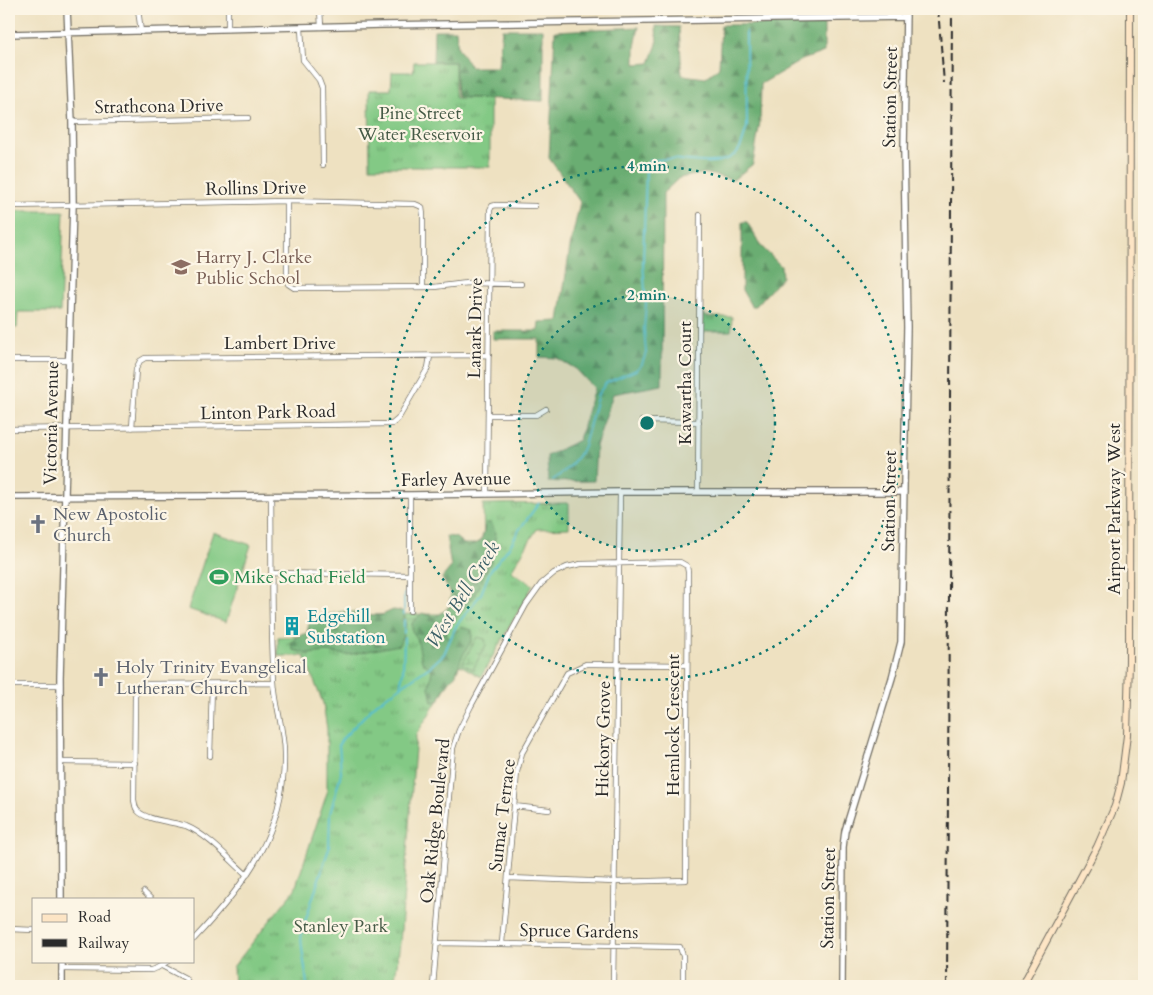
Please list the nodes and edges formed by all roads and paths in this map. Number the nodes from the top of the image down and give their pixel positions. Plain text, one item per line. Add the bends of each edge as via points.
1 (67, 9) edge
2 (138, 9) edge
3 (228, 9) edge
4 (320, 9) edge
5 (906, 9) edge
6 (1130, 9) edge
7 (906, 17) junction
8 (301, 28) junction
9 (321, 28) junction
10 (228, 29) junction
11 (141, 32) junction
12 (68, 33) junction
13 (9, 34) edge
14 (248, 118) dead end
15 (72, 122) junction
16 (323, 165) dead end
17 (287, 201) junction
18 (73, 204) junction
19 (9, 206) edge
20 (535, 206) dead end
21 (700, 214) dead end
22 (490, 283) junction
23 (521, 284) dead end
24 (423, 287) junction
25 (489, 355) junction
26 (430, 356) junction
27 (9, 360) edge
28 (68, 360) junction
29 (546, 409) dead end
30 (488, 415) junction
31 (642, 421) dead end
32 (699, 422) junction
33 (66, 428) junction
34 (132, 428) junction
35 (9, 429) edge
36 (620, 492) junction
37 (698, 492) junction
38 (904, 492) junction
39 (487, 494) junction
40 (271, 495) junction
41 (410, 495) junction
42 (9, 497) edge
43 (65, 497) junction
44 (620, 563) junction
45 (272, 574) junction
46 (410, 575) junction
47 (410, 611) dead end
48 (618, 665) junction
49 (687, 665) junction
50 (274, 683) junction
51 (9, 685) edge
52 (60, 685) junction
53 (212, 685) junction
54 (210, 756) dead end
55 (62, 762) junction
56 (134, 763) junction
57 (514, 806) junction
58 (549, 810) dead end
59 (247, 875) junction
60 (508, 878) junction
61 (615, 882) junction
62 (144, 892) dead end
63 (61, 898) edge
64 (150, 898) edge
65 (9, 929) edge
66 (32, 930) edge
67 (195, 938) edge
68 (437, 942) junction
69 (502, 943) junction
70 (613, 945) junction
71 (62, 962) edge
72 (167, 962) edge
73 (162, 966) junction
74 (62, 969) junction
75 (62, 986) edge
76 (191, 986) edge
77 (433, 986) edge
78 (613, 986) edge
79 (682, 986) edge
80 (842, 986) edge
81 (1022, 986) edge

1 - 12 street, Victoria Avenue
2 - 11 street
3 - 10 street
4 - 9 street
5 - 7 street, Station Street
6 - 81 main road, Airport Parkway West via 1127,735 1115,806 1097,847
7 - 9 street
7 - 38 street, Station Street
8 - 9 street
8 - 10 street
8 - 16 street via 303,60 319,80 324,97
10 - 11 street
11 - 12 street
12 - 13 street
12 - 15 street, Victoria Avenue
14 - 15 street, Strathcona Drive
15 - 18 street, Victoria Avenue
17 - 18 street, Rollins Drive
17 - 24 street, Rollins Drive via 415,204 422,207
17 - 24 street via 286,275 288,284 294,288
18 - 19 street, Rollins Drive
18 - 28 street, Victoria Avenue
20 - 22 street, Lanark Drive via 492,206
21 - 32 street, Kawartha Court
22 - 23 street
22 - 24 street
22 - 25 street, Lanark Drive
25 - 26 street, Lambert Drive
25 - 30 street, Lanark Drive
26 - 34 street, Linton Park Road via 428,368 392,424
26 - 34 street, Lambert Drive via 145,358 136,369
27 - 28 street
28 - 33 street, Victoria Avenue
29 - 30 street via 536,414
30 - 39 street, Lanark Drive
31 - 32 street
32 - 37 street, Kawartha Court
33 - 34 street, Linton Park Road
33 - 35 street, Linton Park Road
33 - 43 street, Victoria Avenue
36 - 37 street, Farley Avenue
36 - 39 street, Farley Avenue
36 - 44 street, Hickory Grove
37 - 38 street, Farley Avenue
38 - 80 street, Station Street via 901,642 845,831
39 - 41 street, Farley Avenue
40 - 41 street, Farley Avenue
40 - 43 street, Farley Avenue
40 - 45 street
41 - 46 street
42 - 43 street, Farley Avenue
43 - 52 street, Victoria Avenue
44 - 48 street, Hickory Grove
44 - 49 street, Hemlock Crescent via 680,562 687,566
44 - 68 street, Oak Ridge Boulevard via 567,566 541,584 526,605 459,730 453,748
45 - 46 street
45 - 50 street
46 - 47 street
48 - 49 street, Sumac Terrace
48 - 57 street, Sumac Terrace via 586,664 568,673 522,753
48 - 61 street, Hickory Grove
49 - 61 street, Hemlock Crescent via 686,880
50 - 53 street
50 - 59 street via 283,737 282,789 268,840
51 - 52 street
52 - 55 street, Victoria Avenue
53 - 54 street
53 - 56 street via 148,684 139,687 135,696
55 - 56 street
55 - 63 street, Victoria Avenue
56 - 59 street via 136,810 145,816 189,828
57 - 58 street
57 - 60 street, Sumac Terrace
59 - 67 street
60 - 61 street
60 - 69 street, Sumac Terrace
61 - 70 street, Hickory Grove
62 - 64 street
65 - 66 street
68 - 69 street, Spruce Gardens
68 - 77 street, Oak Ridge Boulevard
69 - 70 street, Spruce Gardens
70 - 78 street, Hickory Grove
70 - 79 street, Spruce Gardens via 680,946
71 - 74 street
72 - 73 street
73 - 74 street via 151,970
73 - 76 street via 185,978
74 - 75 street

